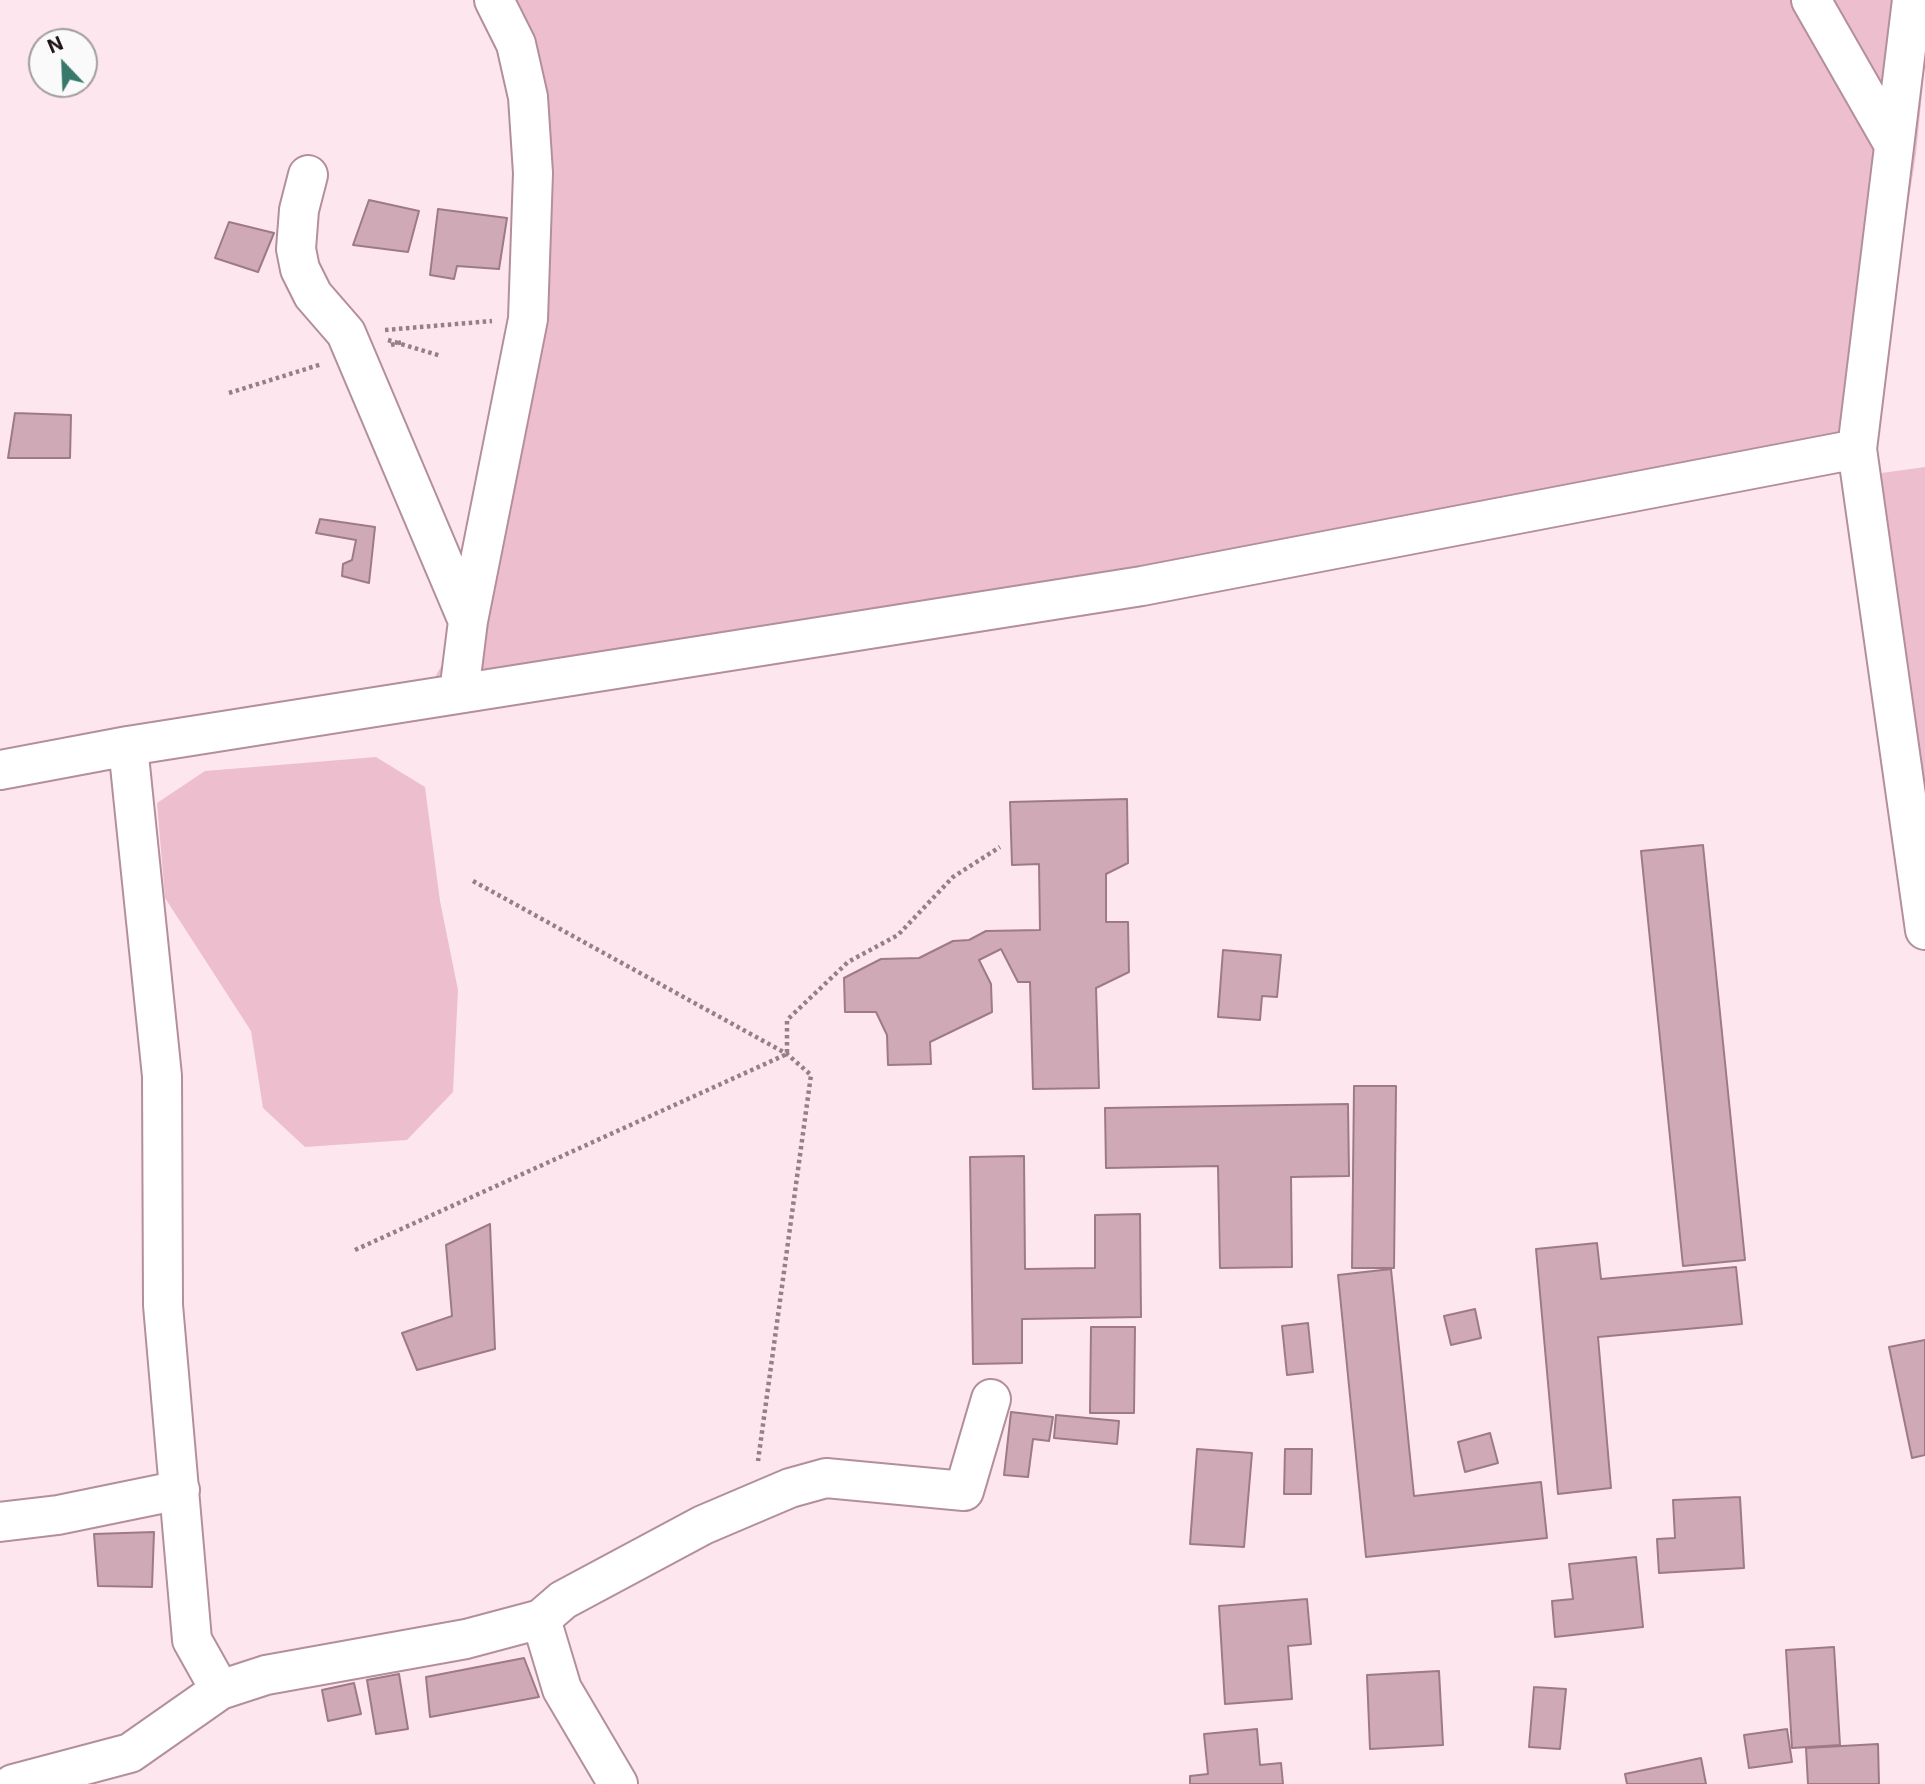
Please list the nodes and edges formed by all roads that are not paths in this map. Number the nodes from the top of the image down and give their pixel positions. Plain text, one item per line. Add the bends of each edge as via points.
1 (494, 0) edge
2 (1811, 0) edge
3 (1912, 0) edge
4 (1894, 145) junction
5 (308, 175) dead end
6 (1857, 449) junction
7 (468, 621) junction
8 (459, 693) junction
9 (128, 746) junction
10 (0, 770) edge
11 (1925, 930) edge
12 (991, 1399) dead end
13 (180, 1490) junction
14 (0, 1522) edge
15 (541, 1619) junction
16 (220, 1689) junction
17 (13, 1784) edge
18 (618, 1784) edge

1 - 7 street via 516,44 528,97 533,173 528,319
2 - 4 street
3 - 4 street
4 - 6 street
5 - 7 street via 299,210 296,249 300,269 313,295 351,343
6 - 8 street via 1142,586
6 - 11 street
7 - 8 street
8 - 9 street
9 - 10 street
9 - 13 street via 162,1076 163,1305
12 - 15 street via 964,1491 826,1478 790,1488 703,1525 563,1600
13 - 14 street
13 - 16 street via 192,1640
15 - 16 street via 466,1639 266,1675
15 - 18 street via 562,1689
16 - 17 street via 130,1753

